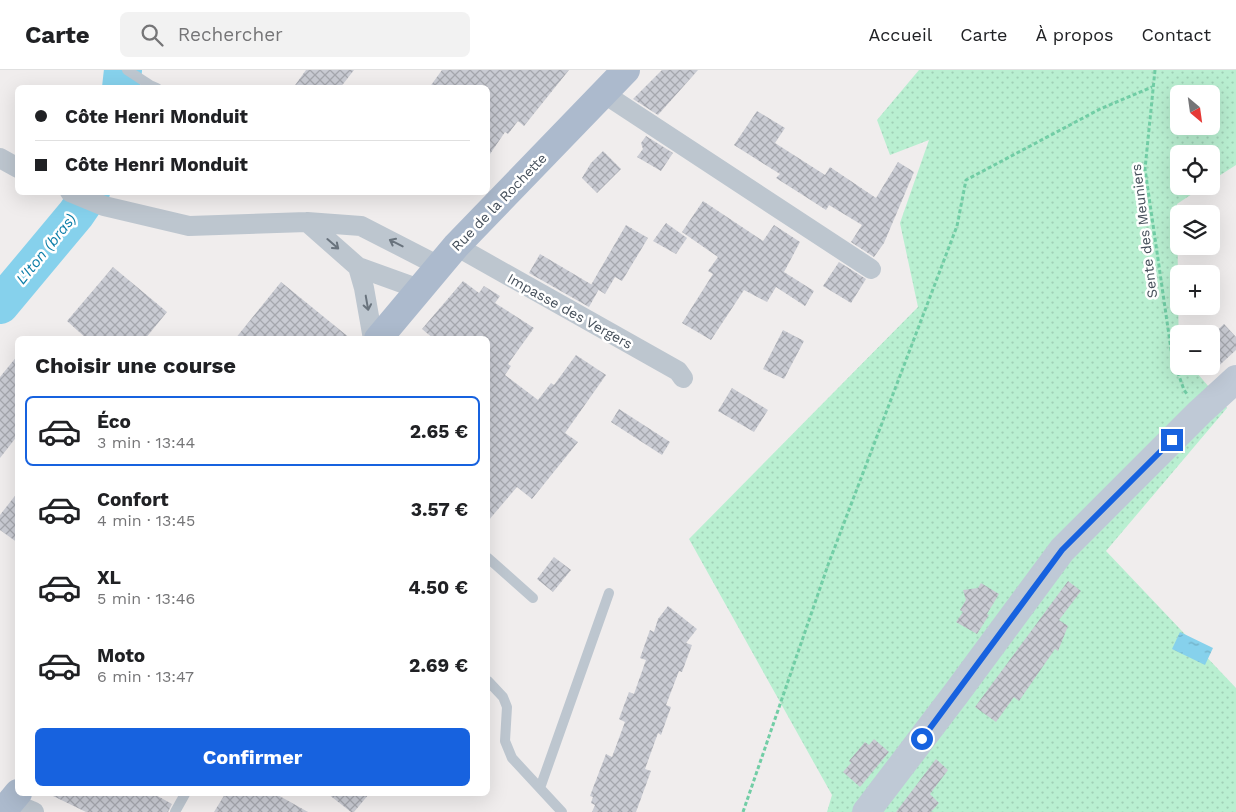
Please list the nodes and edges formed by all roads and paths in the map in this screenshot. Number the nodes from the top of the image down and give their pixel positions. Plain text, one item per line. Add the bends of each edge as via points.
1 (127, 70) edge
2 (626, 70) edge
3 (1155, 70) edge
4 (152, 85) edge
5 (1152, 87) junction
6 (603, 93) junction
7 (0, 158) edge
8 (15, 166) edge
9 (77, 195) edge
10 (307, 222) junction
11 (448, 256) junction
12 (358, 267) junction
13 (871, 269) dead end
14 (419, 289) junction
15 (372, 336) edge
16 (380, 336) edge
17 (683, 378) dead end
18 (1236, 379) edge
19 (1200, 412) junction
20 (490, 560) edge
21 (609, 593) dead end
22 (533, 598) dead end
23 (490, 683) edge
24 (540, 788) junction
25 (184, 796) edge
26 (175, 812) edge
27 (562, 812) edge
28 (743, 812) edge
29 (866, 812) edge

1 - 4 lane
2 - 6 main road, Rue de la Rochette
3 - 5 path, Sente des Meuniers
5 - 19 path, Sente des Meuniers via 1145,169 1160,279 1172,356 1184,390
5 - 28 path via 1100,108 966,180 957,226 828,565
6 - 11 main road, Rue de la Rochette
6 - 13 street
7 - 8 street
9 - 10 street, Impasse des Vergers via 104,206 189,226
11 -> 10 street, Impasse des Vergers via 361,226
10 -> 12 street
11 - 14 main road, Rue de la Rochette
11 - 17 street, Impasse des Vergers via 678,371
12 - 14 street
12 -> 15 street
14 - 16 main road, Rue de la Rochette
18 - 19 street
19 - 29 street via 1062,550
20 - 22 lane
21 - 24 lane
23 - 24 lane via 503,697 507,707 505,741 512,758
24 - 27 lane
25 - 26 lane

